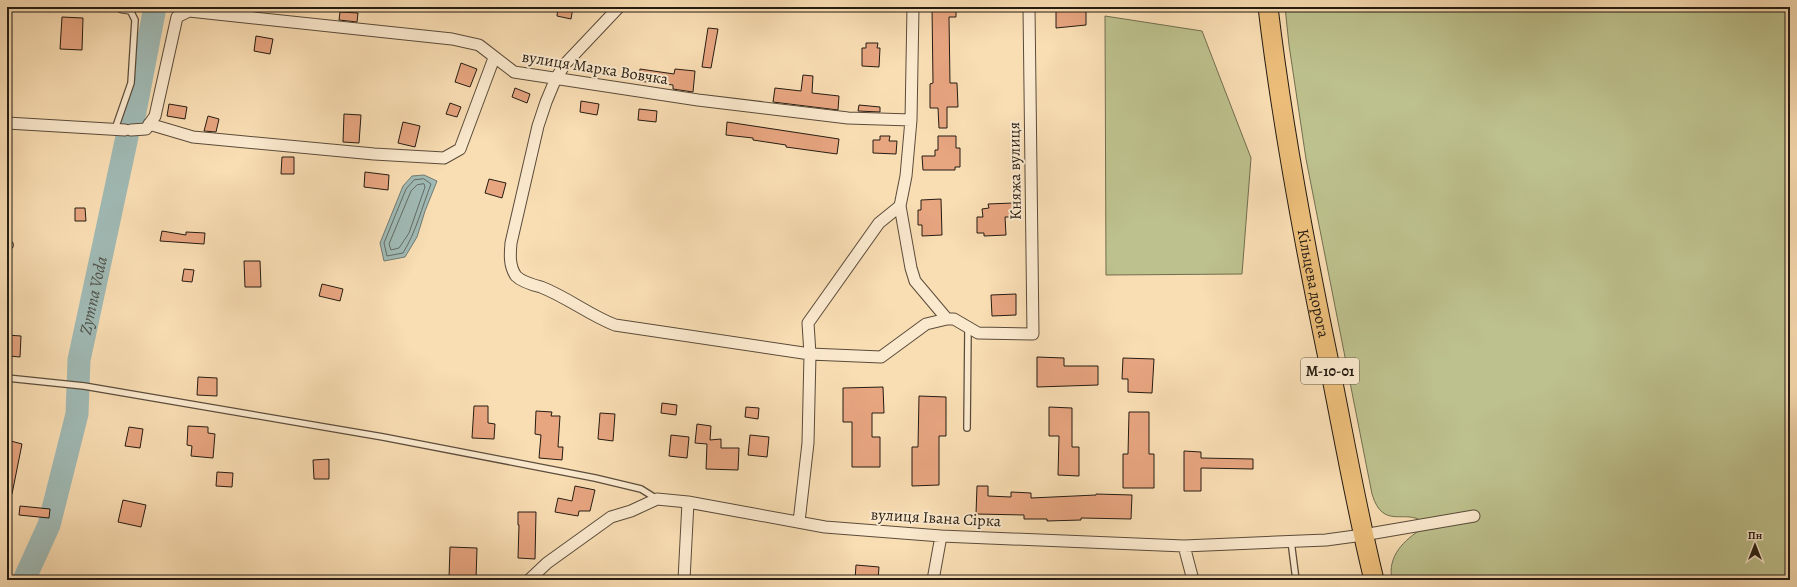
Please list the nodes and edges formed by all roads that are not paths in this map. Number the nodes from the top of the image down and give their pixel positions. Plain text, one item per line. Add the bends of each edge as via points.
1 (126, 7) edge
2 (619, 7) edge
3 (913, 7) edge
4 (1029, 7) edge
5 (1268, 7) edge
6 (494, 58) junction
7 (556, 78) junction
8 (911, 120) junction
9 (7, 123) edge
10 (149, 124) junction
11 (124, 130) junction
12 (900, 206) junction
13 (947, 319) junction
14 (968, 329) junction
15 (810, 354) junction
16 (7, 378) edge
17 (967, 428) dead end
18 (657, 499) junction
19 (688, 502) junction
20 (1474, 516) dead end
21 (799, 522) junction
22 (1363, 535) junction
23 (941, 536) junction
24 (1291, 541) junction
25 (1184, 546) junction
26 (529, 580) edge
27 (684, 580) edge
28 (933, 580) edge
29 (1193, 580) edge
30 (1296, 580) edge
31 (1374, 580) edge

1 - 11 lane via 135,20 131,83
2 - 7 street via 566,62
3 - 8 street
4 - 14 street, Княжа вулиця via 1033,334 978,333
5 - 22 highway, Кільцева дорога / М-10-01 via 1310,269
6 - 7 street, вулиця Марка Вовчка via 514,72
6 - 10 street via 460,149 444,158 193,137
6 - 10 street, вулиця Марка Вовчка via 479,45 452,38 189,12 177,17 156,116
7 - 8 street, вулиця Марка Вовчка via 698,100 840,117
7 - 15 street via 538,126 511,243 510,262 516,275 615,325
8 - 12 street via 906,176
9 - 11 street
10 - 11 street via 146,129
12 - 13 street via 915,281
12 - 15 street via 879,223 808,323
13 - 14 street via 954,319
13 - 15 street via 926,324 881,357
14 - 17 lane
15 - 21 street via 808,443
16 - 18 lane via 84,386 383,437 595,478 641,489
18 - 19 street, вулиця Івана Сірка
18 - 26 street via 611,517 547,563
19 - 21 street, вулиця Івана Сірка
19 - 27 street
20 - 22 street, вулиця Івана Сірка
21 - 23 street, вулиця Івана Сірка via 825,527
22 - 24 street, вулиця Івана Сірка
22 - 31 highway, Кільцева дорога / М-10-01
23 - 25 street, вулиця Івана Сірка
23 - 28 street
24 - 25 street, вулиця Івана Сірка
24 - 30 lane
25 - 29 street

